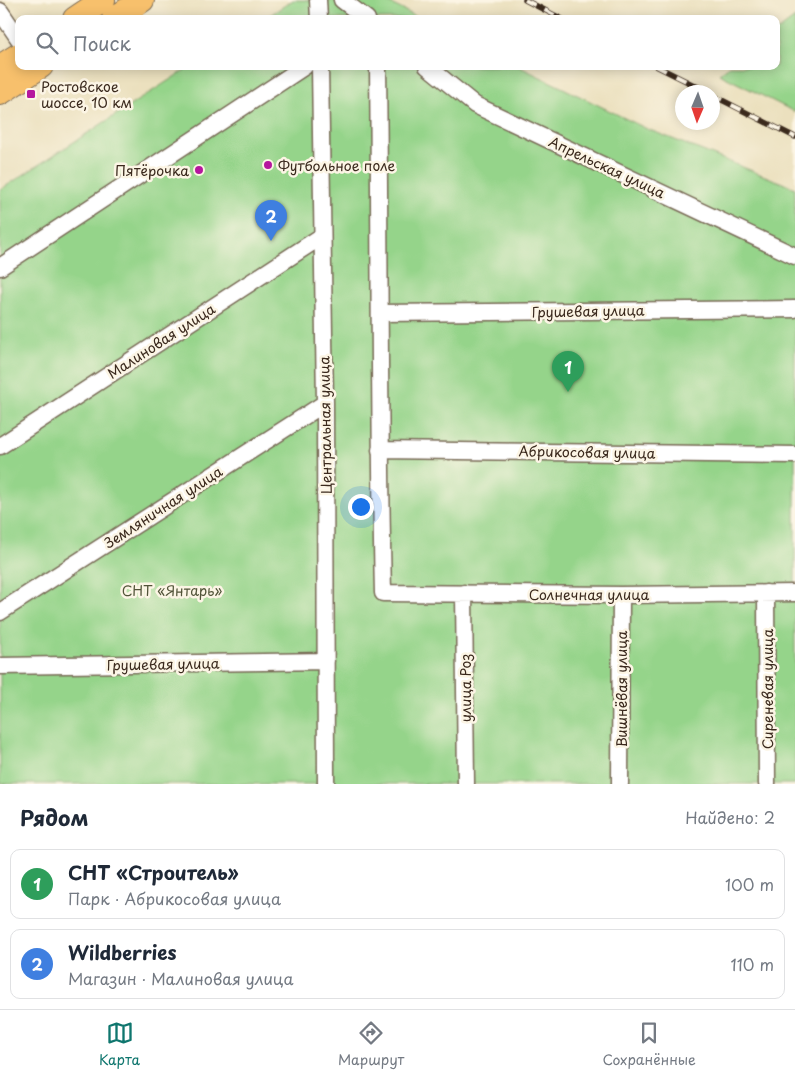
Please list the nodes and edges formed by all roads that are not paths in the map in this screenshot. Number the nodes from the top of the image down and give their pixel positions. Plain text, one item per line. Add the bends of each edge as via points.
1 (104, 0) edge
2 (142, 0) edge
3 (318, 0) edge
4 (342, 0) edge
5 (0, 11) edge
6 (81, 15) edge
7 (120, 15) edge
8 (319, 15) edge
9 (362, 15) edge
10 (15, 33) edge
11 (15, 58) edge
12 (0, 67) edge
13 (35, 70) edge
14 (298, 70) edge
15 (320, 70) edge
16 (378, 70) edge
17 (432, 70) edge
18 (0, 93) edge
19 (322, 236) junction
20 (795, 256) edge
21 (0, 267) edge
22 (795, 309) edge
23 (381, 313) junction
24 (325, 402) junction
25 (0, 446) edge
26 (380, 450) junction
27 (795, 455) edge
28 (464, 593) junction
29 (766, 593) junction
30 (795, 593) edge
31 (621, 595) junction
32 (0, 612) edge
33 (326, 661) junction
34 (0, 666) edge
35 (326, 784) edge
36 (466, 784) edge
37 (620, 784) edge
38 (767, 784) edge

1 - 6 highway
2 - 7 highway
3 - 8 street
4 - 9 street
5 - 10 street
11 - 12 highway
13 - 18 highway
14 - 21 street
15 - 19 street, Центральная улица
16 - 23 street
17 - 20 street, Апрельская улица via 475,105
19 - 24 street, Центральная улица
19 - 25 street, Малиновая улица
22 - 23 street, Грушевая улица
23 - 26 street
24 - 32 street, Земляничная улица
24 - 33 street, Центральная улица
26 - 27 street, Абрикосовая улица
26 - 28 street, Солнечная улица via 383,593
28 - 31 street, Солнечная улица
28 - 36 street, улица Роз
29 - 30 street, Солнечная улица
29 - 31 street, Солнечная улица
29 - 38 street, Сиреневая улица
31 - 37 street, Вишнёвая улица
33 - 34 street, Грушевая улица
33 - 35 street, Центральная улица

